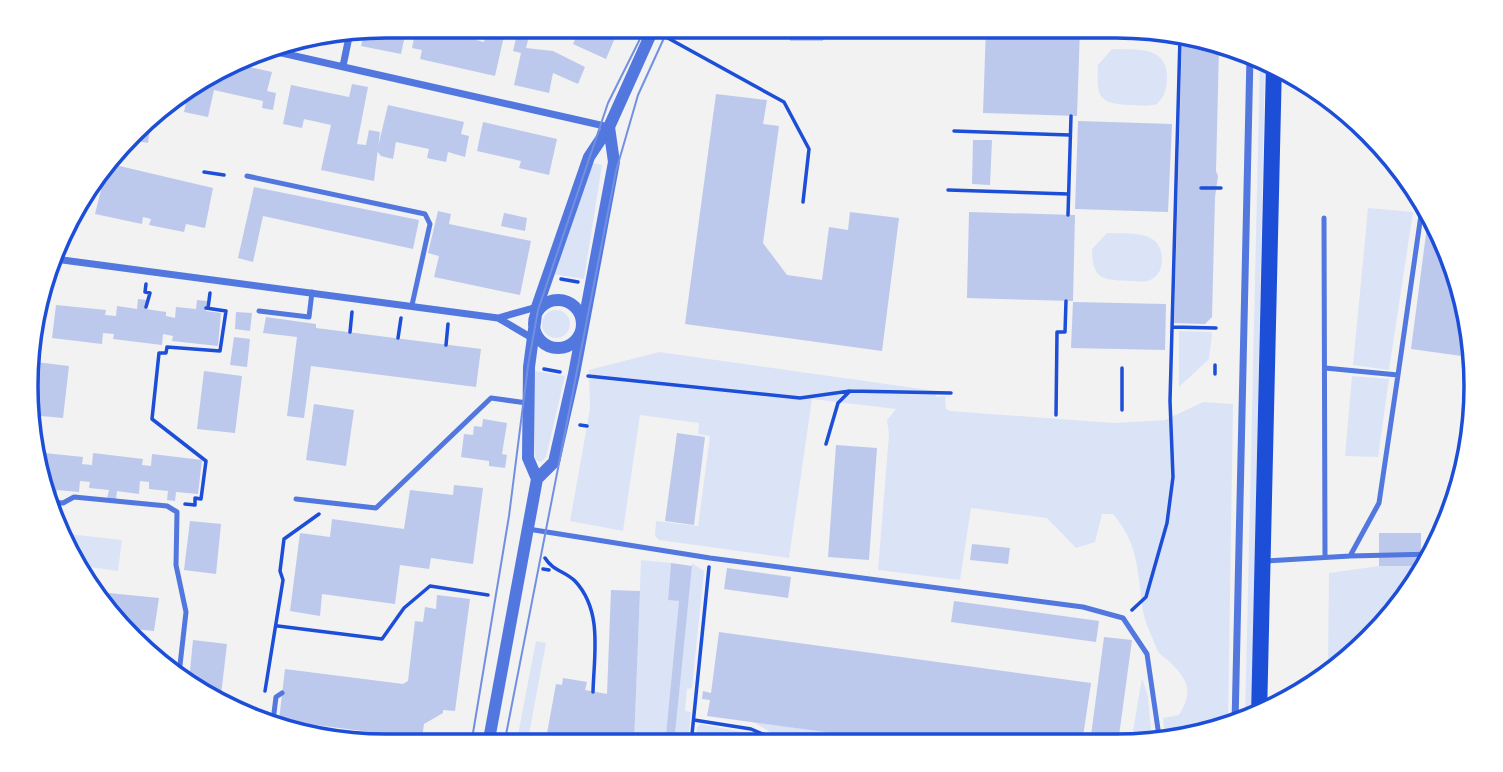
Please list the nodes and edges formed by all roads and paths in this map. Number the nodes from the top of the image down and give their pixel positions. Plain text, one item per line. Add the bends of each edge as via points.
1 (648, 38) edge
2 (668, 38) edge
3 (348, 40) edge
4 (1180, 44) edge
5 (285, 54) edge
6 (1250, 65) edge
7 (343, 66) junction
8 (1274, 75) edge
9 (1071, 116) dead end
10 (609, 127) junction
11 (954, 131) dead end
12 (1070, 135) junction
13 (204, 172) dead end
14 (224, 175) dead end
15 (247, 176) dead end
16 (1201, 188) dead end
17 (1221, 188) dead end
18 (948, 190) dead end
19 (1068, 194) junction
20 (803, 202) dead end
21 (1068, 215) dead end
22 (1421, 217) edge
23 (1324, 218) dead end
24 (62, 260) edge
25 (552, 278) dead end
26 (583, 283) dead end
27 (146, 284) dead end
28 (312, 292) junction
29 (210, 293) dead end
30 (1066, 301) dead end
31 (412, 306) junction
32 (540, 306) junction
33 (146, 307) dead end
34 (259, 310) dead end
35 (352, 314) dead end
36 (498, 318) junction
37 (400, 320) dead end
38 (448, 326) dead end
39 (1172, 327) junction
40 (1216, 328) dead end
41 (582, 329) junction
42 (350, 332) dead end
43 (398, 338) dead end
44 (537, 341) junction
45 (446, 345) dead end
46 (1215, 365) dead end
47 (536, 368) dead end
48 (1122, 368) dead end
49 (1325, 368) junction
50 (566, 373) dead end
51 (1215, 374) dead end
52 (1398, 375) junction
53 (585, 376) dead end
54 (850, 391) junction
55 (951, 393) dead end
56 (529, 403) junction
57 (1122, 410) dead end
58 (1056, 415) dead end
59 (580, 425) dead end
60 (587, 426) dead end
61 (826, 444) dead end
62 (537, 480) junction
63 (296, 499) dead end
64 (59, 503) edge
65 (333, 503) junction
66 (177, 522) junction
67 (528, 529) junction
68 (1421, 554) edge
69 (1350, 556) junction
70 (1325, 557) junction
71 (545, 558) dead end
72 (709, 558) junction
73 (1263, 561) junction
74 (488, 595) dead end
75 (1123, 618) junction
76 (278, 626) junction
77 (180, 666) edge
78 (593, 692) dead end
79 (282, 693) dead end
80 (264, 694) dead end
81 (1259, 703) edge
82 (1235, 713) edge
83 (274, 715) edge
84 (694, 720) junction
85 (1158, 731) edge
86 (490, 734) edge
87 (692, 734) edge
88 (763, 734) edge

1 - 10 street
2 - 20 path via 784,102 809,149
3 - 7 street
4 - 39 path
5 - 7 street
6 - 82 street
7 - 10 street
8 - 73 main road
9 - 12 path
10 - 32 street via 589,157
10 - 41 street via 614,162
11 - 12 path
12 - 19 path
13 - 14 path
15 - 31 lane via 425,214 430,224
16 - 17 path
18 - 19 path
19 - 21 path
22 - 52 lane
23 - 49 lane
24 - 28 street
25 - 26 path
27 - 33 path via 145,292 150,293
28 - 31 street
28 - 34 lane via 309,317
29 - 66 path via 207,308 226,311 220,351 167,347 166,353 159,353 152,419 206,461 201,499 195,498 195,505 180,504
30 - 58 path via 1065,332 1057,332
31 - 36 street
32 - 36 street
32 - 41 street via 557,300 572,304 581,316
32 - 44 street via 534,321
35 - 42 path
36 - 44 street
37 - 43 path
38 - 45 path
39 - 40 path
39 - 75 path via 1173,477 1167,523 1146,597
41 - 44 street via 577,340 564,348
41 - 62 street via 554,462
44 - 56 street
46 - 51 path
47 - 50 path
48 - 57 path
49 - 52 lane
49 - 70 lane
52 - 69 lane via 1379,503
53 - 54 path via 800,398
54 - 55 path
54 - 61 path via 838,403
56 - 62 street via 528,458
56 - 65 lane via 491,398 376,508
59 - 60 path
62 - 67 street
63 - 65 lane
64 - 66 lane via 74,497 167,506 177,512
65 - 76 path via 284,539
66 - 77 lane via 176,565 186,612
67 - 72 lane
67 - 86 street
68 - 69 lane
69 - 70 lane
70 - 73 lane
71 - 78 path via 575,581 596,618
72 - 75 lane via 1083,607
72 - 84 path
73 - 81 main road
74 - 76 path via 429,586 404,608 382,639
75 - 85 lane via 1147,654
76 - 80 path
79 - 83 lane via 276,697
84 - 87 path
84 - 88 path

